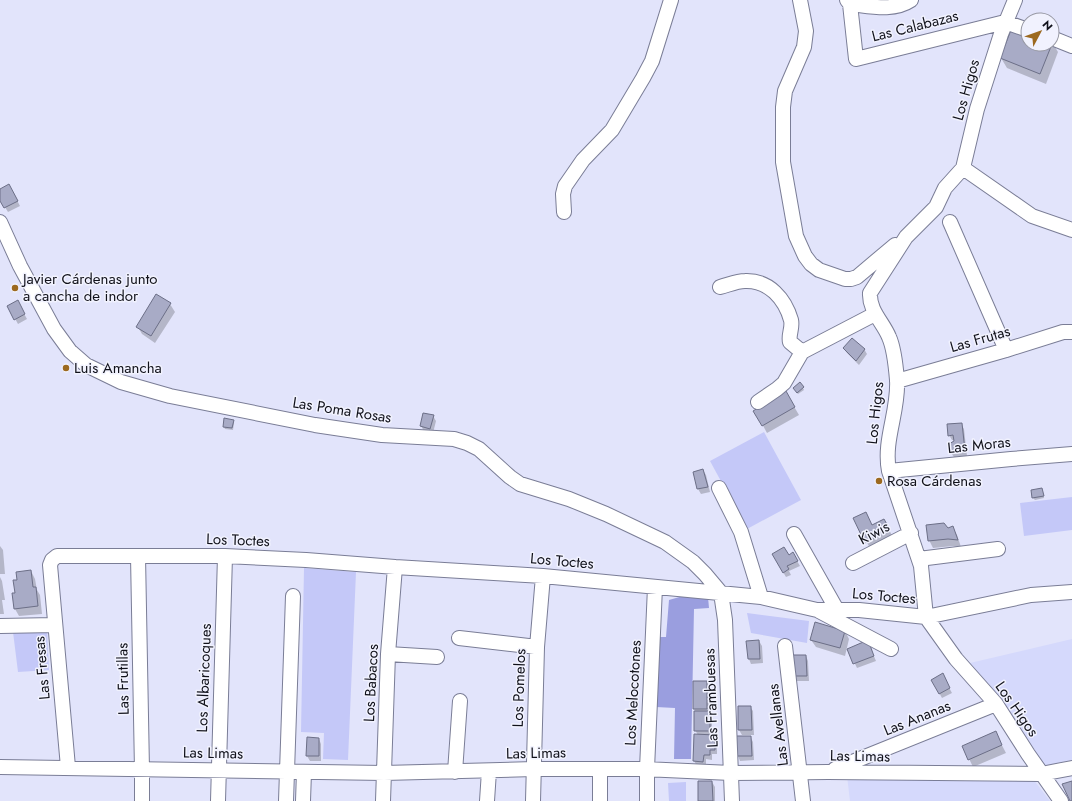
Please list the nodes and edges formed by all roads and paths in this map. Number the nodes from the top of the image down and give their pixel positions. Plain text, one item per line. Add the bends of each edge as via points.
1 (671, 0) edge
2 (800, 0) edge
3 (911, 0) edge
4 (1015, 0) edge
5 (848, 2) edge
6 (1005, 22) junction
7 (1020, 27) edge
8 (1060, 41) edge
9 (1072, 46) edge
10 (963, 168) junction
11 (564, 212) dead end
12 (0, 222) edge
13 (950, 222) dead end
14 (1072, 230) edge
15 (906, 237) junction
16 (720, 288) dead end
17 (875, 314) junction
18 (1072, 332) edge
19 (1006, 350) junction
20 (802, 352) junction
21 (897, 380) junction
22 (758, 402) dead end
23 (1072, 454) edge
24 (889, 471) junction
25 (719, 488) dead end
26 (911, 533) junction
27 (794, 534) dead end
28 (998, 549) dead end
29 (138, 556) junction
30 (225, 556) junction
31 (919, 559) junction
32 (854, 563) dead end
33 (50, 565) joint
34 (395, 567) junction
35 (543, 576) junction
36 (655, 587) junction
37 (1072, 592) edge
38 (721, 593) junction
39 (293, 596) dead end
40 (762, 597) junction
41 (817, 610) junction
42 (837, 610) junction
43 (926, 617) junction
44 (55, 624) junction
45 (0, 626) edge
46 (459, 638) dead end
47 (785, 646) dead end
48 (537, 647) junction
49 (891, 649) dead end
50 (388, 654) junction
51 (437, 657) dead end
52 (460, 701) dead end
53 (996, 704) junction
54 (0, 767) edge
55 (68, 767) junction
56 (1072, 768) edge
57 (534, 769) junction
58 (600, 769) junction
59 (646, 769) junction
60 (142, 770) junction
61 (218, 770) junction
62 (489, 771) junction
63 (288, 772) junction
64 (304, 772) junction
65 (455, 772) junction
66 (801, 772) junction
67 (828, 772) junction
68 (384, 773) junction
69 (731, 773) junction
70 (1042, 774) junction
71 (142, 801) edge
72 (218, 801) edge
73 (286, 801) edge
74 (303, 801) edge
75 (383, 801) edge
76 (487, 801) edge
77 (533, 801) edge
78 (600, 801) edge
79 (647, 801) edge
80 (732, 801) edge
81 (803, 801) edge
82 (1061, 801) edge

1 - 11 street via 652,60 643,78 612,130 583,160 565,186
2 - 15 street via 806,32 804,47 785,91 783,108 783,162 796,236 811,264 819,270 844,279 857,277
3 - 5 street via 886,8
4 - 6 street, Los Higos
5 - 6 street, Las Calabazas via 856,59
6 - 7 street
6 - 10 street, Los Higos via 977,109
8 - 9 street
10 - 14 street via 1032,216
10 - 15 street, Los Higos via 945,188 936,207
12 - 38 street, Las Poma Rosas via 54,329 70,351 86,366 121,382 170,396 315,425 382,435 467,442 520,484 569,499 665,542 693,562
13 - 19 street
15 - 17 street, Los Higos via 870,293
16 - 20 street via 744,281 756,282 779,295 792,322 790,342
17 - 20 street
17 - 21 street, Los Higos via 890,339
18 - 19 street, Las Frutas via 1063,332
19 - 21 street, Las Frutas
20 - 22 street via 784,383
21 - 24 street, Los Higos via 888,448
23 - 24 street, Las Moras
24 - 26 street, Los Higos
25 - 40 street via 742,532
26 - 31 street, Los Higos
26 - 32 street, Kiwis
27 - 42 street
28 - 31 street
29 - 30 street, Los Toctes
29 - 33 street, Los Toctes via 57,556
29 - 60 street, Las Frutillas
30 - 34 street, Los Toctes
30 - 61 street, Los Albaricoques
31 - 43 street, Los Higos
33 - 44 street, Las Fresas
34 - 35 street, Los Toctes
34 - 50 street, Los Babacos
35 - 36 street, Los Toctes
35 - 48 street, Los Pomelos
36 - 38 street, Los Toctes
36 - 59 street, Los Melocotones
37 - 43 street, Los Toctes via 1031,595
38 - 40 street, Los Toctes
38 - 69 street, Las Frambuesas via 725,620
39 - 63 street
40 - 41 street, Los Toctes
41 - 42 street, Los Toctes
41 - 49 street
42 - 43 street, Los Toctes
43 - 53 street, Los Higos via 956,659
44 - 45 street
44 - 55 street, Las Fresas
46 - 48 street
47 - 66 street, Las Avellanas
48 - 57 street, Los Pomelos
50 - 51 street
50 - 68 street, Los Babacos
52 - 65 street
53 - 67 street, Las Ananas
53 - 70 street, Los Higos
54 - 55 street, Las Limas
55 - 60 street, Las Limas
56 - 70 street, Las Limas
57 - 58 street, Las Limas
57 - 62 street, Las Limas
57 - 77 street, Los Pomelos
58 - 59 street, Las Limas
58 - 78 street
59 - 69 street, Las Limas
59 - 79 street, Los Melocotones
60 - 61 street, Las Limas
60 - 71 street, Las Frutillas
61 - 63 street, Las Limas
61 - 72 street, Los Albaricoques
62 - 65 street, Las Limas
62 - 76 street
63 - 64 street, Las Limas
63 - 73 street
64 - 68 street, Las Limas
64 - 74 street
65 - 68 street, Las Limas
66 - 67 street, Las Limas
66 - 69 street, Las Limas
66 - 81 street, Las Avellanas
67 - 70 street, Las Limas
68 - 75 street, Los Babacos
69 - 80 street, Las Frambuesas
70 - 82 street, Los Higos

